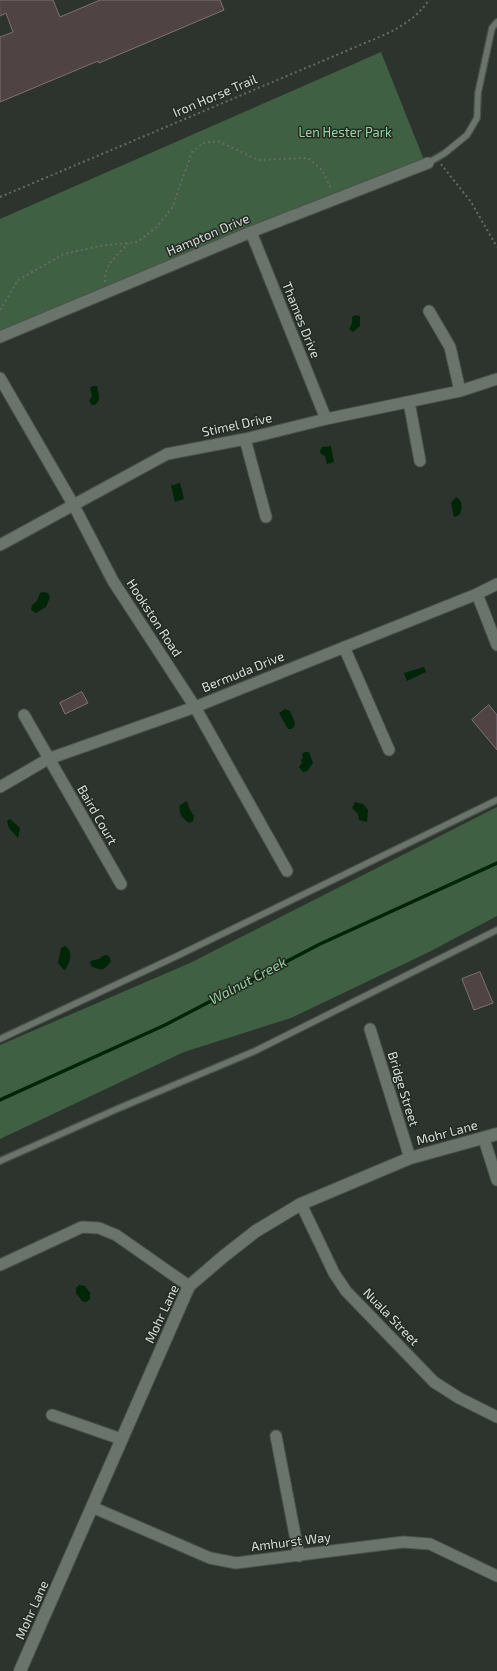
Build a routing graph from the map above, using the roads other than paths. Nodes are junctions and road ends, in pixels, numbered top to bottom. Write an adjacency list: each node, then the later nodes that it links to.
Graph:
1 (497, 22): 2 (lane)
2 (432, 161): 3 (street, Hampton Drive)
3 (251, 232): 5 (street, Hampton Drive); 10 (street, Thames Drive)
4 (429, 311): 8 (street)
5 (0, 337)
6 (0, 378): 13 (street, Hookston Road)
7 (497, 379): 8 (street, Stimel Drive)
8 (460, 391): 9 (street, Stimel Drive)
9 (409, 402): 10 (street, Stimel Drive); 12 (street)
10 (326, 419): 11 (street, Stimel Drive)
11 (245, 439): 13 (street, Stimel Drive); 14 (street)
12 (420, 461)
13 (73, 504): 15 (street, Stimel Drive); 20 (street, Hookston Road)
14 (266, 517)
15 (0, 545)
16 (497, 584): 17 (street, Bermuda Drive)
17 (477, 594): 18 (street); 19 (street, Bermuda Drive)
18 (497, 645)
19 (344, 647): 20 (street, Bermuda Drive); 22 (street)
20 (195, 707): 23 (street, Bermuda Drive); 26 (street, Hookston Road)
21 (24, 715): 23 (street, Baird Court)
22 (389, 750)
23 (48, 759): 24 (street, Bermuda Drive); 27 (street, Baird Court)
24 (0, 786)
25 (497, 800): 30 (lane)
26 (287, 872)
27 (121, 884)
28 (497, 930): 34 (lane)
29 (370, 1029): 33 (street, Bridge Street)
30 (0, 1039)
31 (497, 1134): 32 (street, Mohr Lane)
32 (484, 1138): 33 (street, Mohr Lane); 35 (street)
33 (410, 1158): 36 (street, Mohr Lane)
34 (0, 1161)
35 (497, 1180)
36 (301, 1204): 38 (street, Mohr Lane); 40 (street, Nuala Street)
37 (0, 1265): 38 (street)
38 (189, 1286): 42 (street, Mohr Lane)
39 (52, 1415): 42 (street)
40 (497, 1417)
41 (276, 1436): 44 (street)
42 (121, 1439): 43 (street, Mohr Lane)
43 (92, 1507): 44 (street, Amhurst Way); 46 (street, Mohr Lane)
44 (299, 1556): 45 (street, Amhurst Way)
45 (497, 1576)
46 (20, 1671)

